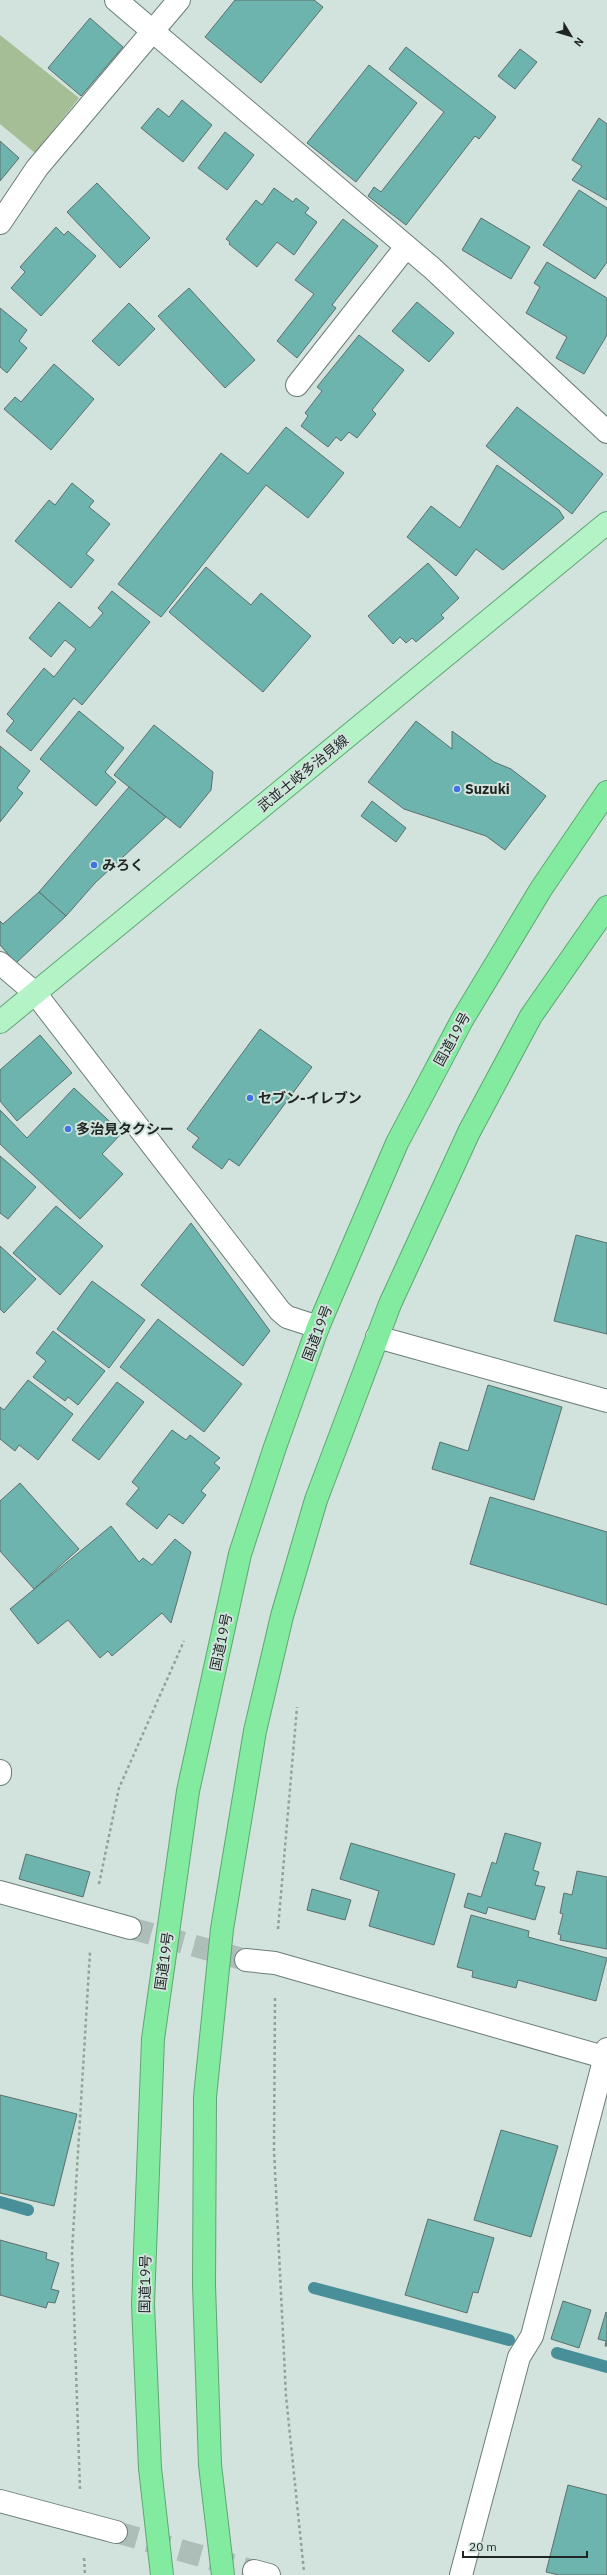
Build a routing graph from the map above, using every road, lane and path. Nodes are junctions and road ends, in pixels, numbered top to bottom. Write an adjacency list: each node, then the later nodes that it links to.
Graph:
1 (116, 0): 3 (street)
2 (179, 0): 3 (street)
3 (153, 33): 4 (street); 5 (street)
4 (0, 223)
5 (406, 247): 6 (street); 7 (street)
6 (297, 386)
7 (607, 432)
8 (607, 523): 12 (main road, 武並土岐多治見線)
9 (607, 792): 14 (highway, 国道19号)
10 (607, 907): 15 (highway)
11 (0, 963): 12 (street)
12 (35, 993): 13 (main road, 武並土岐多治見線); 14 (street)
13 (0, 1022)
14 (318, 1327): 31 (highway, 国道19号)
15 (377, 1337): 16 (street); 32 (highway)
16 (607, 1401)
17 (184, 1641): 22 (path)
18 (297, 1704): 25 (path)
19 (0, 1771): 20 (street)
20 (0, 1774)
21 (0, 1892): 22 (street)
22 (92, 1918): 23 (street); 28 (path)
23 (130, 1928)
24 (246, 1960): 25 (street)
25 (275, 1963): 26 (street); 33 (path)
26 (606, 2055): 34 (street)
27 (0, 2501): 28 (street)
28 (81, 2523): 29 (street); 30 (path)
29 (116, 2532)
30 (85, 2575)
31 (162, 2575)
32 (223, 2575)
33 (304, 2575)
34 (461, 2575)

